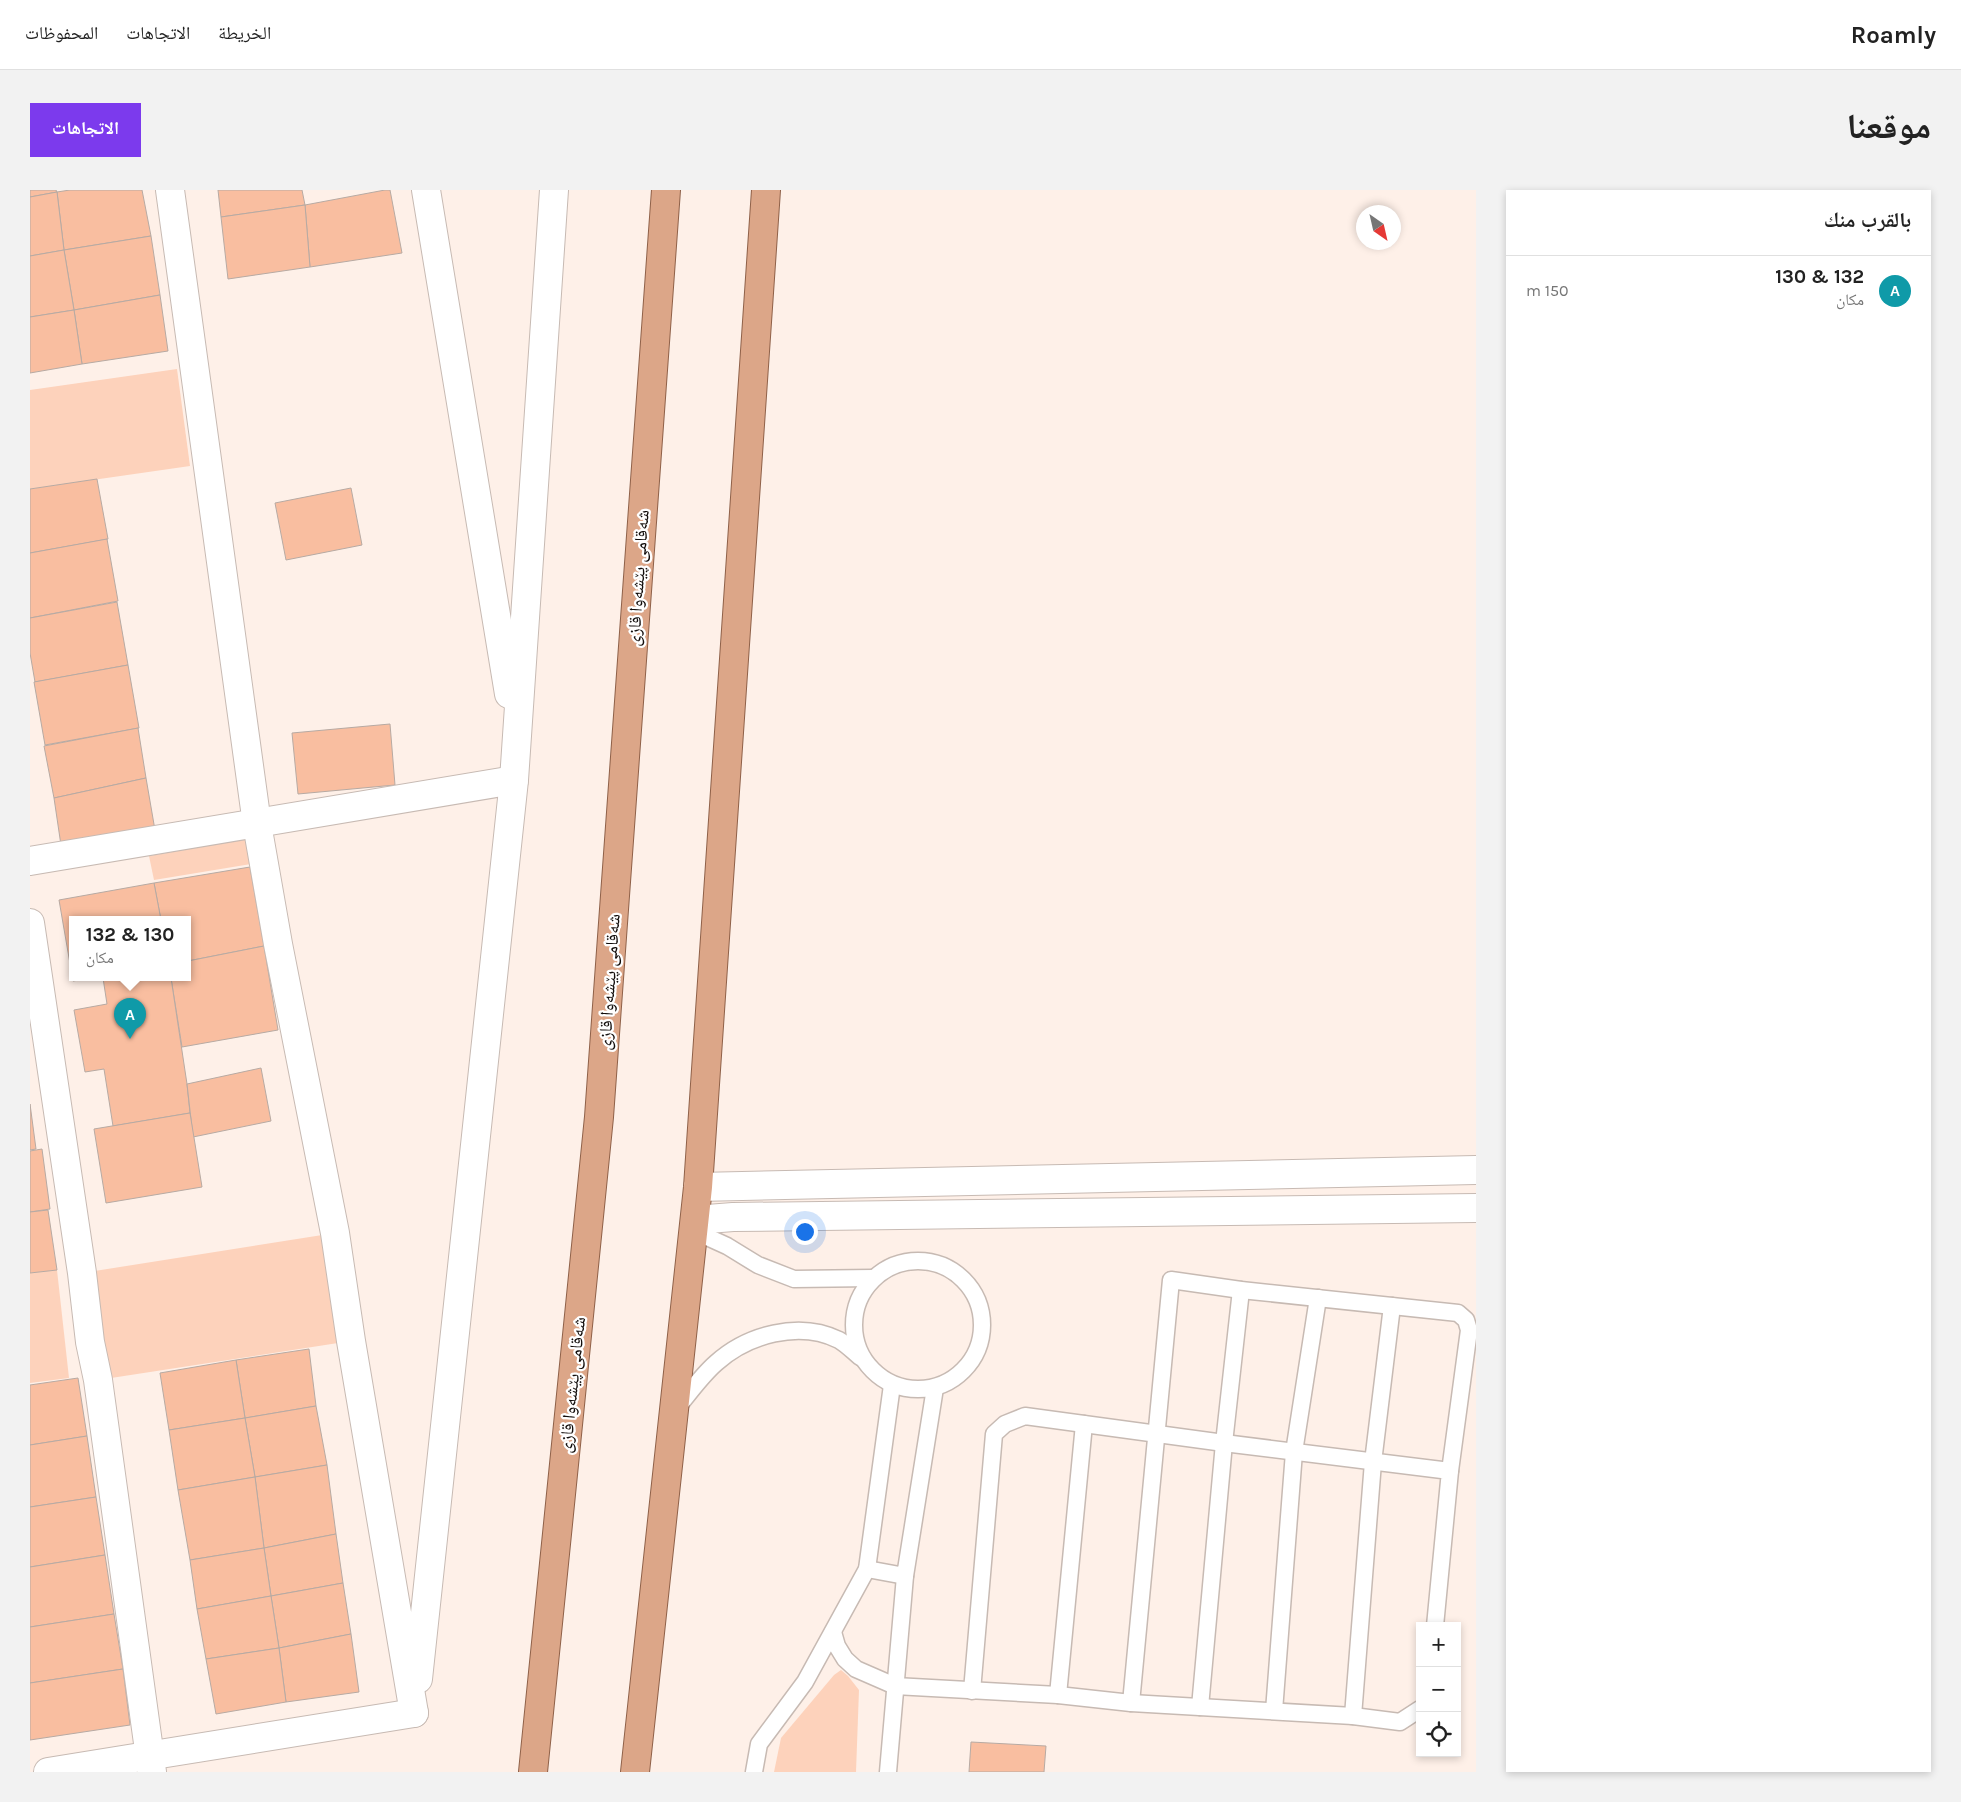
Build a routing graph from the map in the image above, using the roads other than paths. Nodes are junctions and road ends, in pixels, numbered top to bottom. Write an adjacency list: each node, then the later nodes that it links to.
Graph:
1 (170, 190): 8 (street)
2 (426, 190): 6 (street)
3 (554, 190): 6 (street)
4 (666, 190): 44 (highway, شەقامی پێشەوا قازی)
5 (766, 190): 12 (highway)
6 (517, 741): 7 (street)
7 (514, 780): 8 (street); 40 (street)
8 (257, 824): 9 (street); 40 (street)
9 (30, 861)
10 (30, 923): 42 (street)
11 (1476, 1170): 12 (street)
12 (698, 1187): 14 (highway)
13 (1476, 1208): 14 (street)
14 (694, 1225): 15 (lane); 22 (highway)
15 (873, 1278): 19 (lane); 21 (lane)
16 (1241, 1290): 17 (lane); 24 (lane); 25 (lane)
17 (1318, 1298): 18 (lane); 26 (lane)
18 (1392, 1306): 27 (lane); 28 (lane)
19 (860, 1356): 20 (lane); 22 (lane)
20 (892, 1385): 21 (lane); 29 (lane)
21 (934, 1388): 30 (lane)
22 (674, 1412): 45 (highway)
23 (1084, 1424): 24 (lane); 34 (lane); 35 (lane)
24 (1156, 1434): 25 (lane); 36 (lane)
25 (1224, 1443): 26 (lane); 37 (lane)
26 (1294, 1452): 27 (lane); 38 (lane)
27 (1373, 1462): 28 (lane); 41 (lane)
28 (1450, 1471): 31 (lane)
29 (867, 1569): 30 (lane); 32 (lane)
30 (905, 1576): 33 (lane)
31 (1435, 1622)
32 (833, 1632): 33 (lane); 46 (lane)
33 (895, 1686): 34 (lane); 47 (lane)
34 (972, 1692): 35 (lane)
35 (1058, 1695): 36 (lane)
36 (1131, 1703): 37 (lane)
37 (1200, 1707): 38 (lane)
38 (1274, 1711): 41 (lane)
39 (1416, 1712): 41 (lane)
40 (414, 1713): 42 (street)
41 (1353, 1716)
42 (151, 1764): 43 (street)
43 (48, 1772)
44 (532, 1772)
45 (635, 1772)
46 (754, 1772)
47 (888, 1772)

